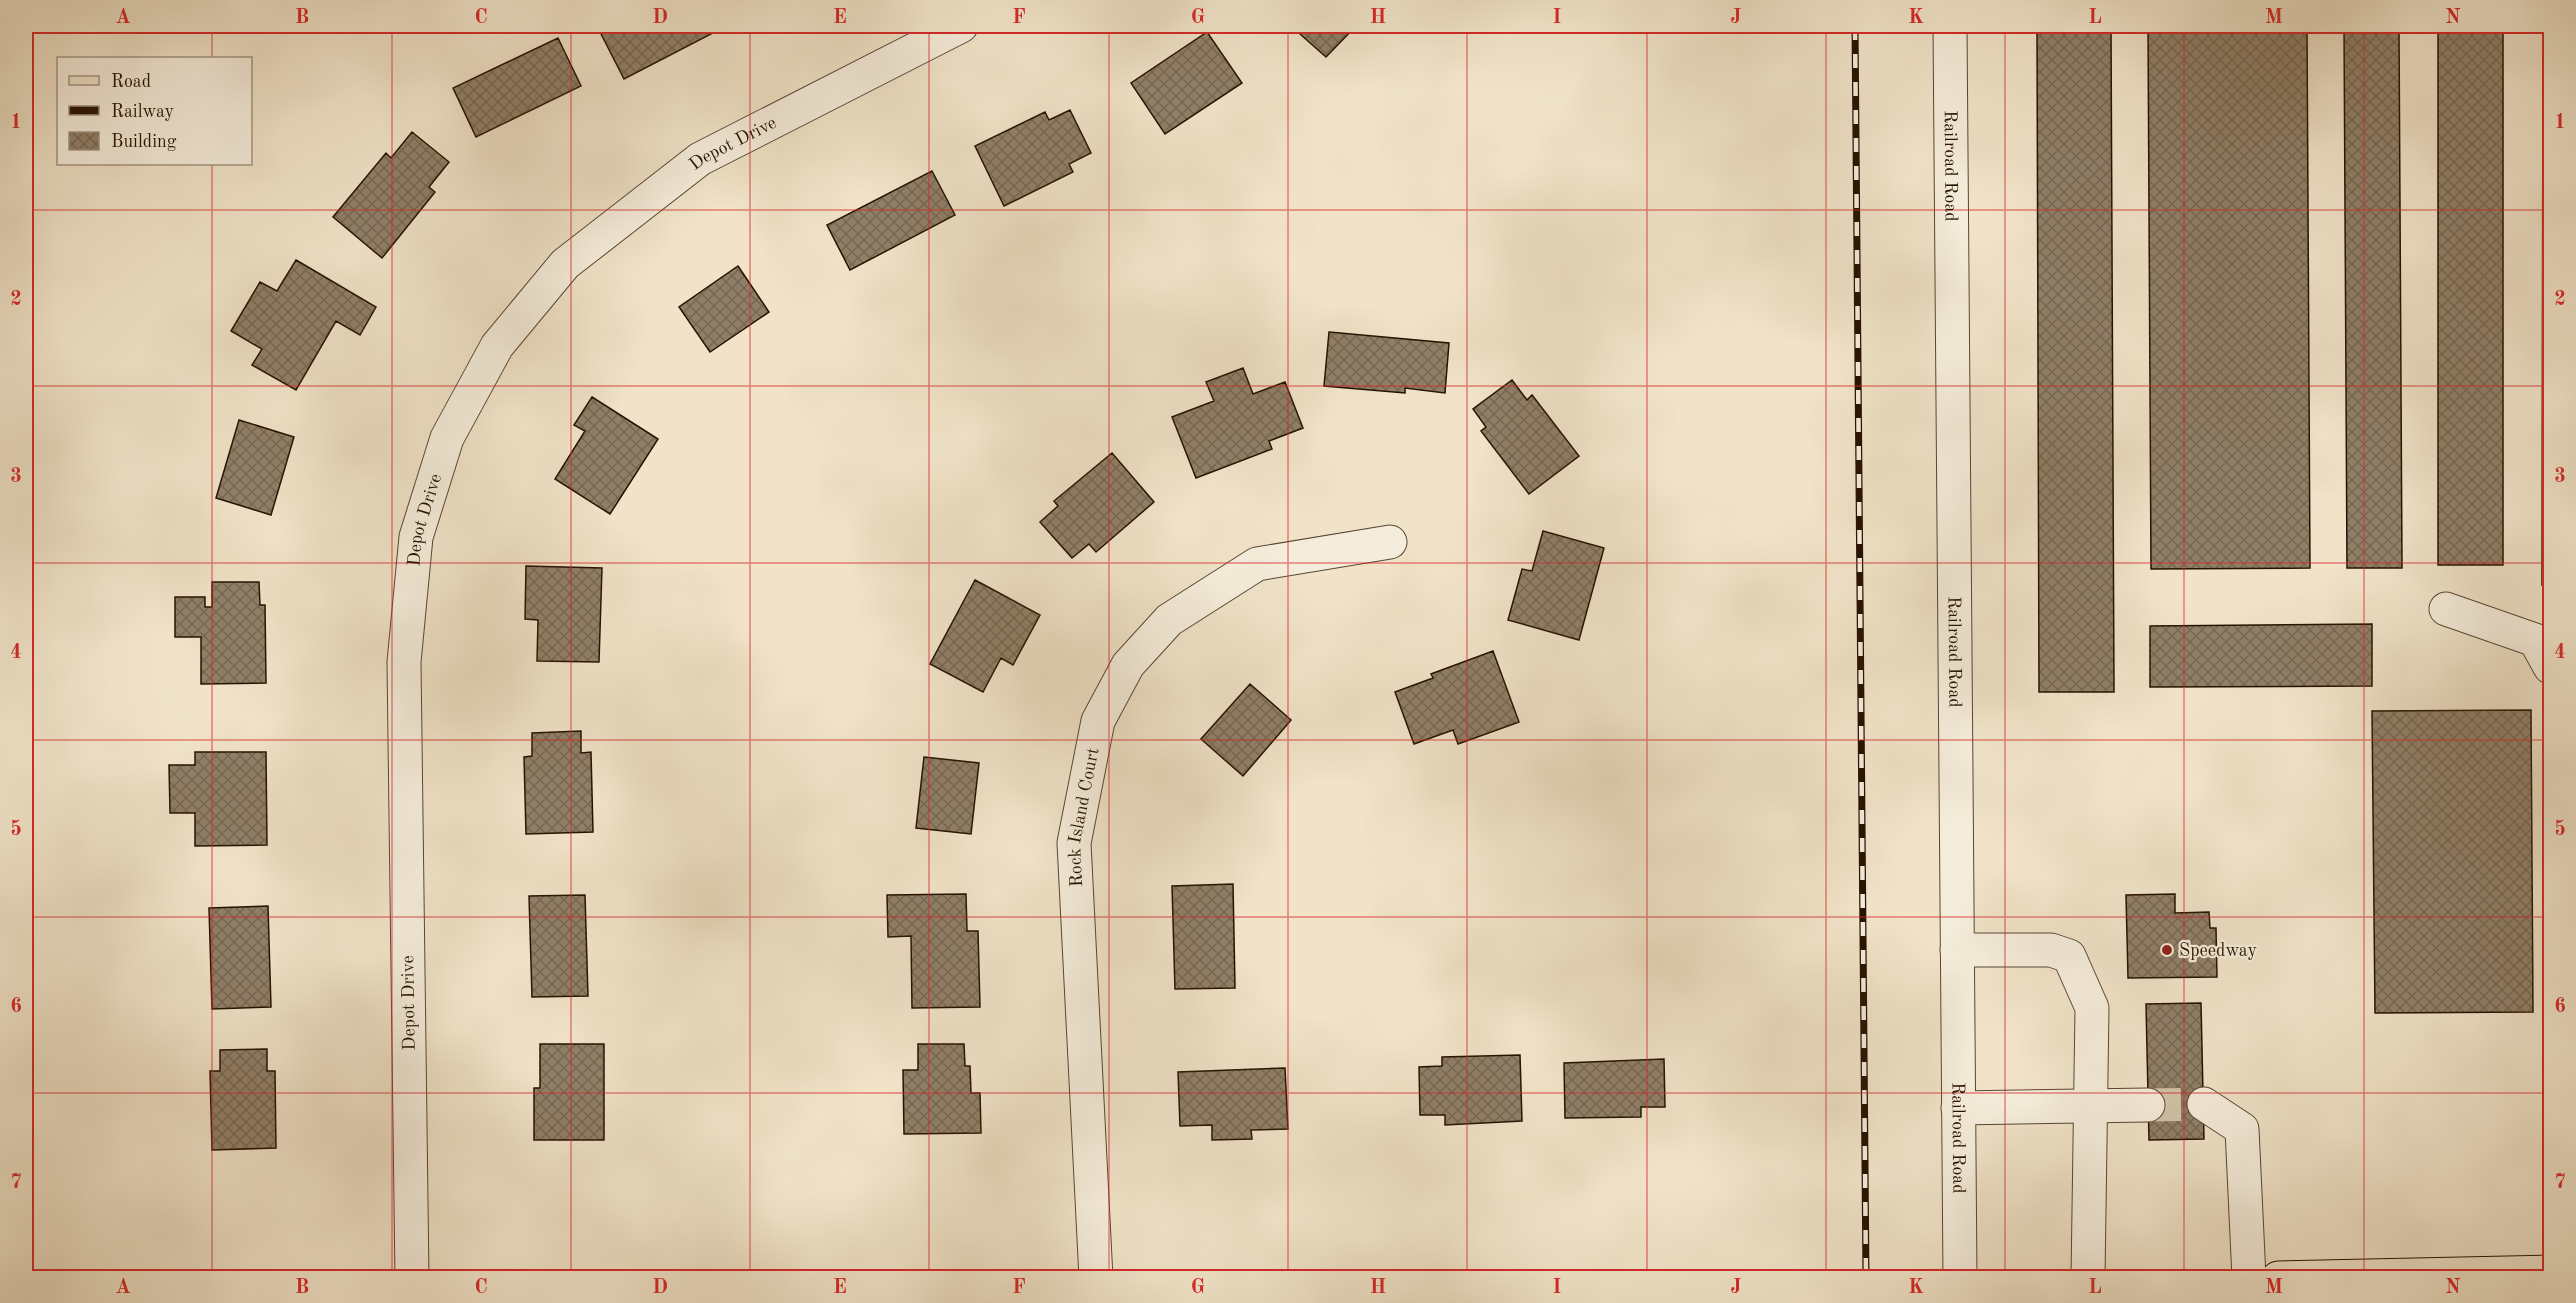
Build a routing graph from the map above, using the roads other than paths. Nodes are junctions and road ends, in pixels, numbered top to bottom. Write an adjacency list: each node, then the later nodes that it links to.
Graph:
1 (961, 26): 12 (street, Depot Drive)
2 (1950, 26): 6 (street, Railroad Road)
3 (1390, 542): 13 (street, Rock Island Court)
4 (2446, 609): 5 (street)
5 (2550, 667)
6 (1957, 950): 9 (street); 10 (street, Railroad Road)
7 (2204, 1104): 16 (street)
8 (2148, 1105): 9 (street)
9 (2091, 1107): 10 (street); 15 (street)
10 (1958, 1108): 14 (street, Railroad Road)
11 (2550, 1272): 17 (main road)
12 (412, 1278)
13 (1096, 1278)
14 (1960, 1278)
15 (2088, 1278)
16 (2249, 1278)
17 (2278, 1278)

